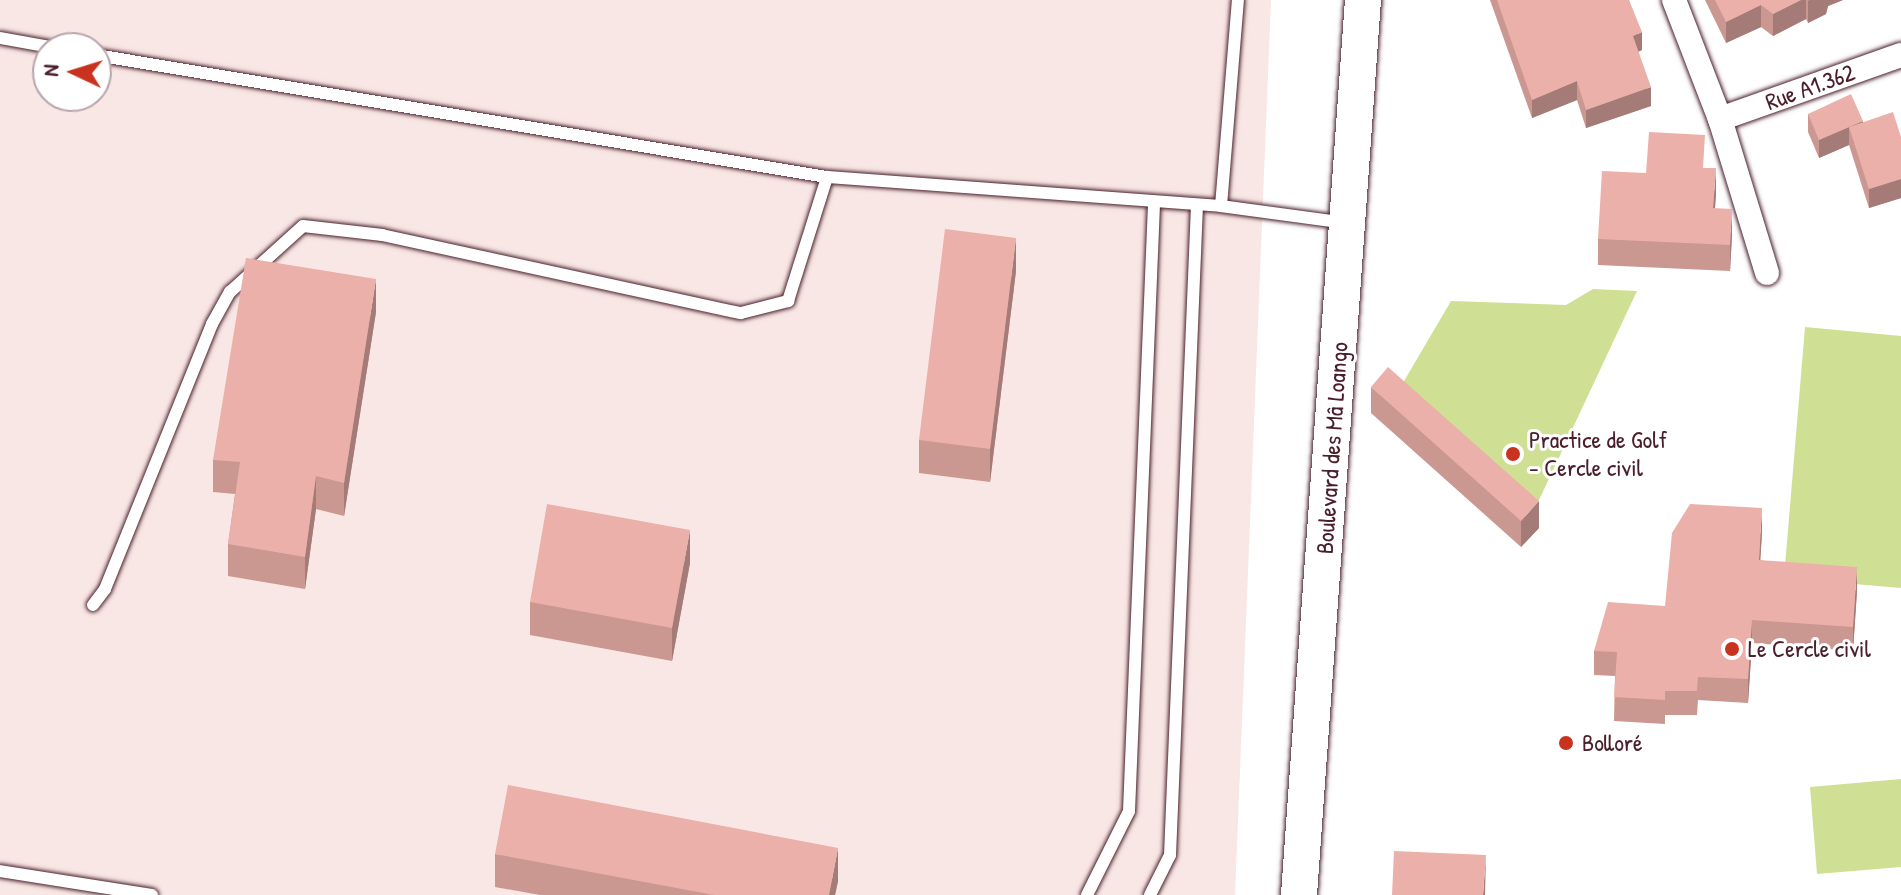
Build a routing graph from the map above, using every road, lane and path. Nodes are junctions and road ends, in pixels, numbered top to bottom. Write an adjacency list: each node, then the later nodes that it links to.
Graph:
1 (1238, 0): 12 (lane)
2 (1363, 0): 13 (street, Boulevard des Mâ Loango)
3 (1674, 0): 8 (street)
4 (0, 38): 5 (lane)
5 (32, 44)
6 (1901, 55): 8 (street, Rue A1.362)
7 (112, 58): 9 (lane)
8 (1720, 119): 14 (street)
9 (827, 177): 10 (lane); 15 (lane)
10 (1154, 204): 11 (lane); 18 (lane)
11 (1197, 206): 12 (lane); 19 (lane)
12 (1221, 206): 13 (lane)
13 (1349, 224): 20 (street, Boulevard des Mâ Loango)
14 (1767, 273)
15 (93, 605)
16 (0, 871): 17 (lane)
17 (152, 895)
18 (1087, 895)
19 (1150, 895)
20 (1299, 895)

